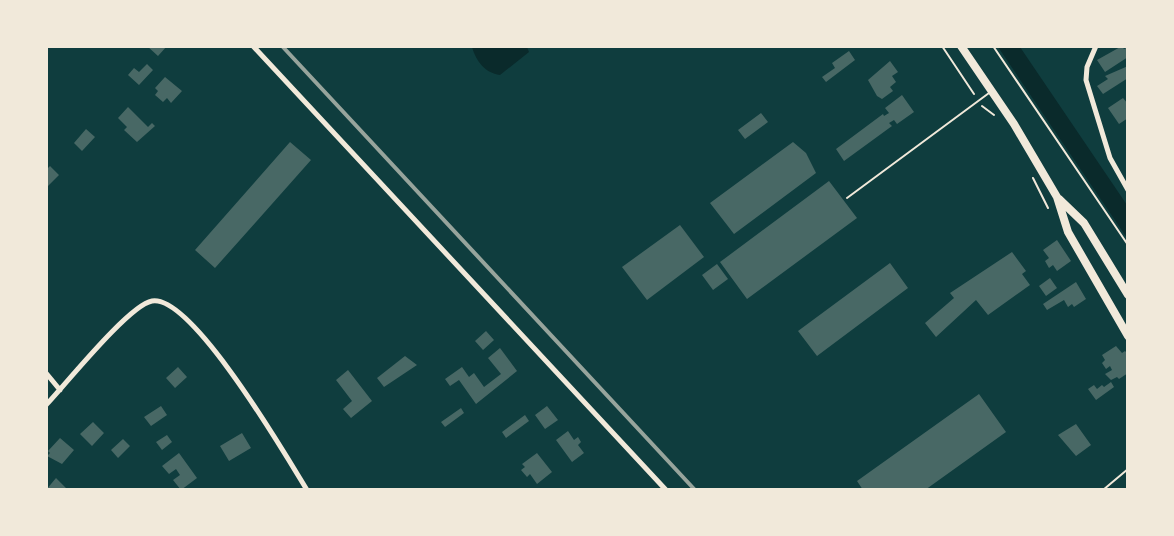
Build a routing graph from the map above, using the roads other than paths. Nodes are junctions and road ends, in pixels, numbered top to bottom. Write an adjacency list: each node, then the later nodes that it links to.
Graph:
1 (253, 46): 15 (street)
2 (961, 46): 4 (main road)
3 (1096, 46): 5 (street)
4 (992, 92): 6 (main road); 7 (lane)
5 (1128, 190)
6 (1057, 197): 8 (main road); 9 (main road)
7 (847, 198)
8 (1128, 295)
9 (1128, 336)
10 (46, 373): 11 (street)
11 (60, 390): 12 (street); 14 (street)
12 (46, 405)
13 (1128, 469): 16 (lane)
14 (308, 489)
15 (666, 489)
16 (1103, 489)

